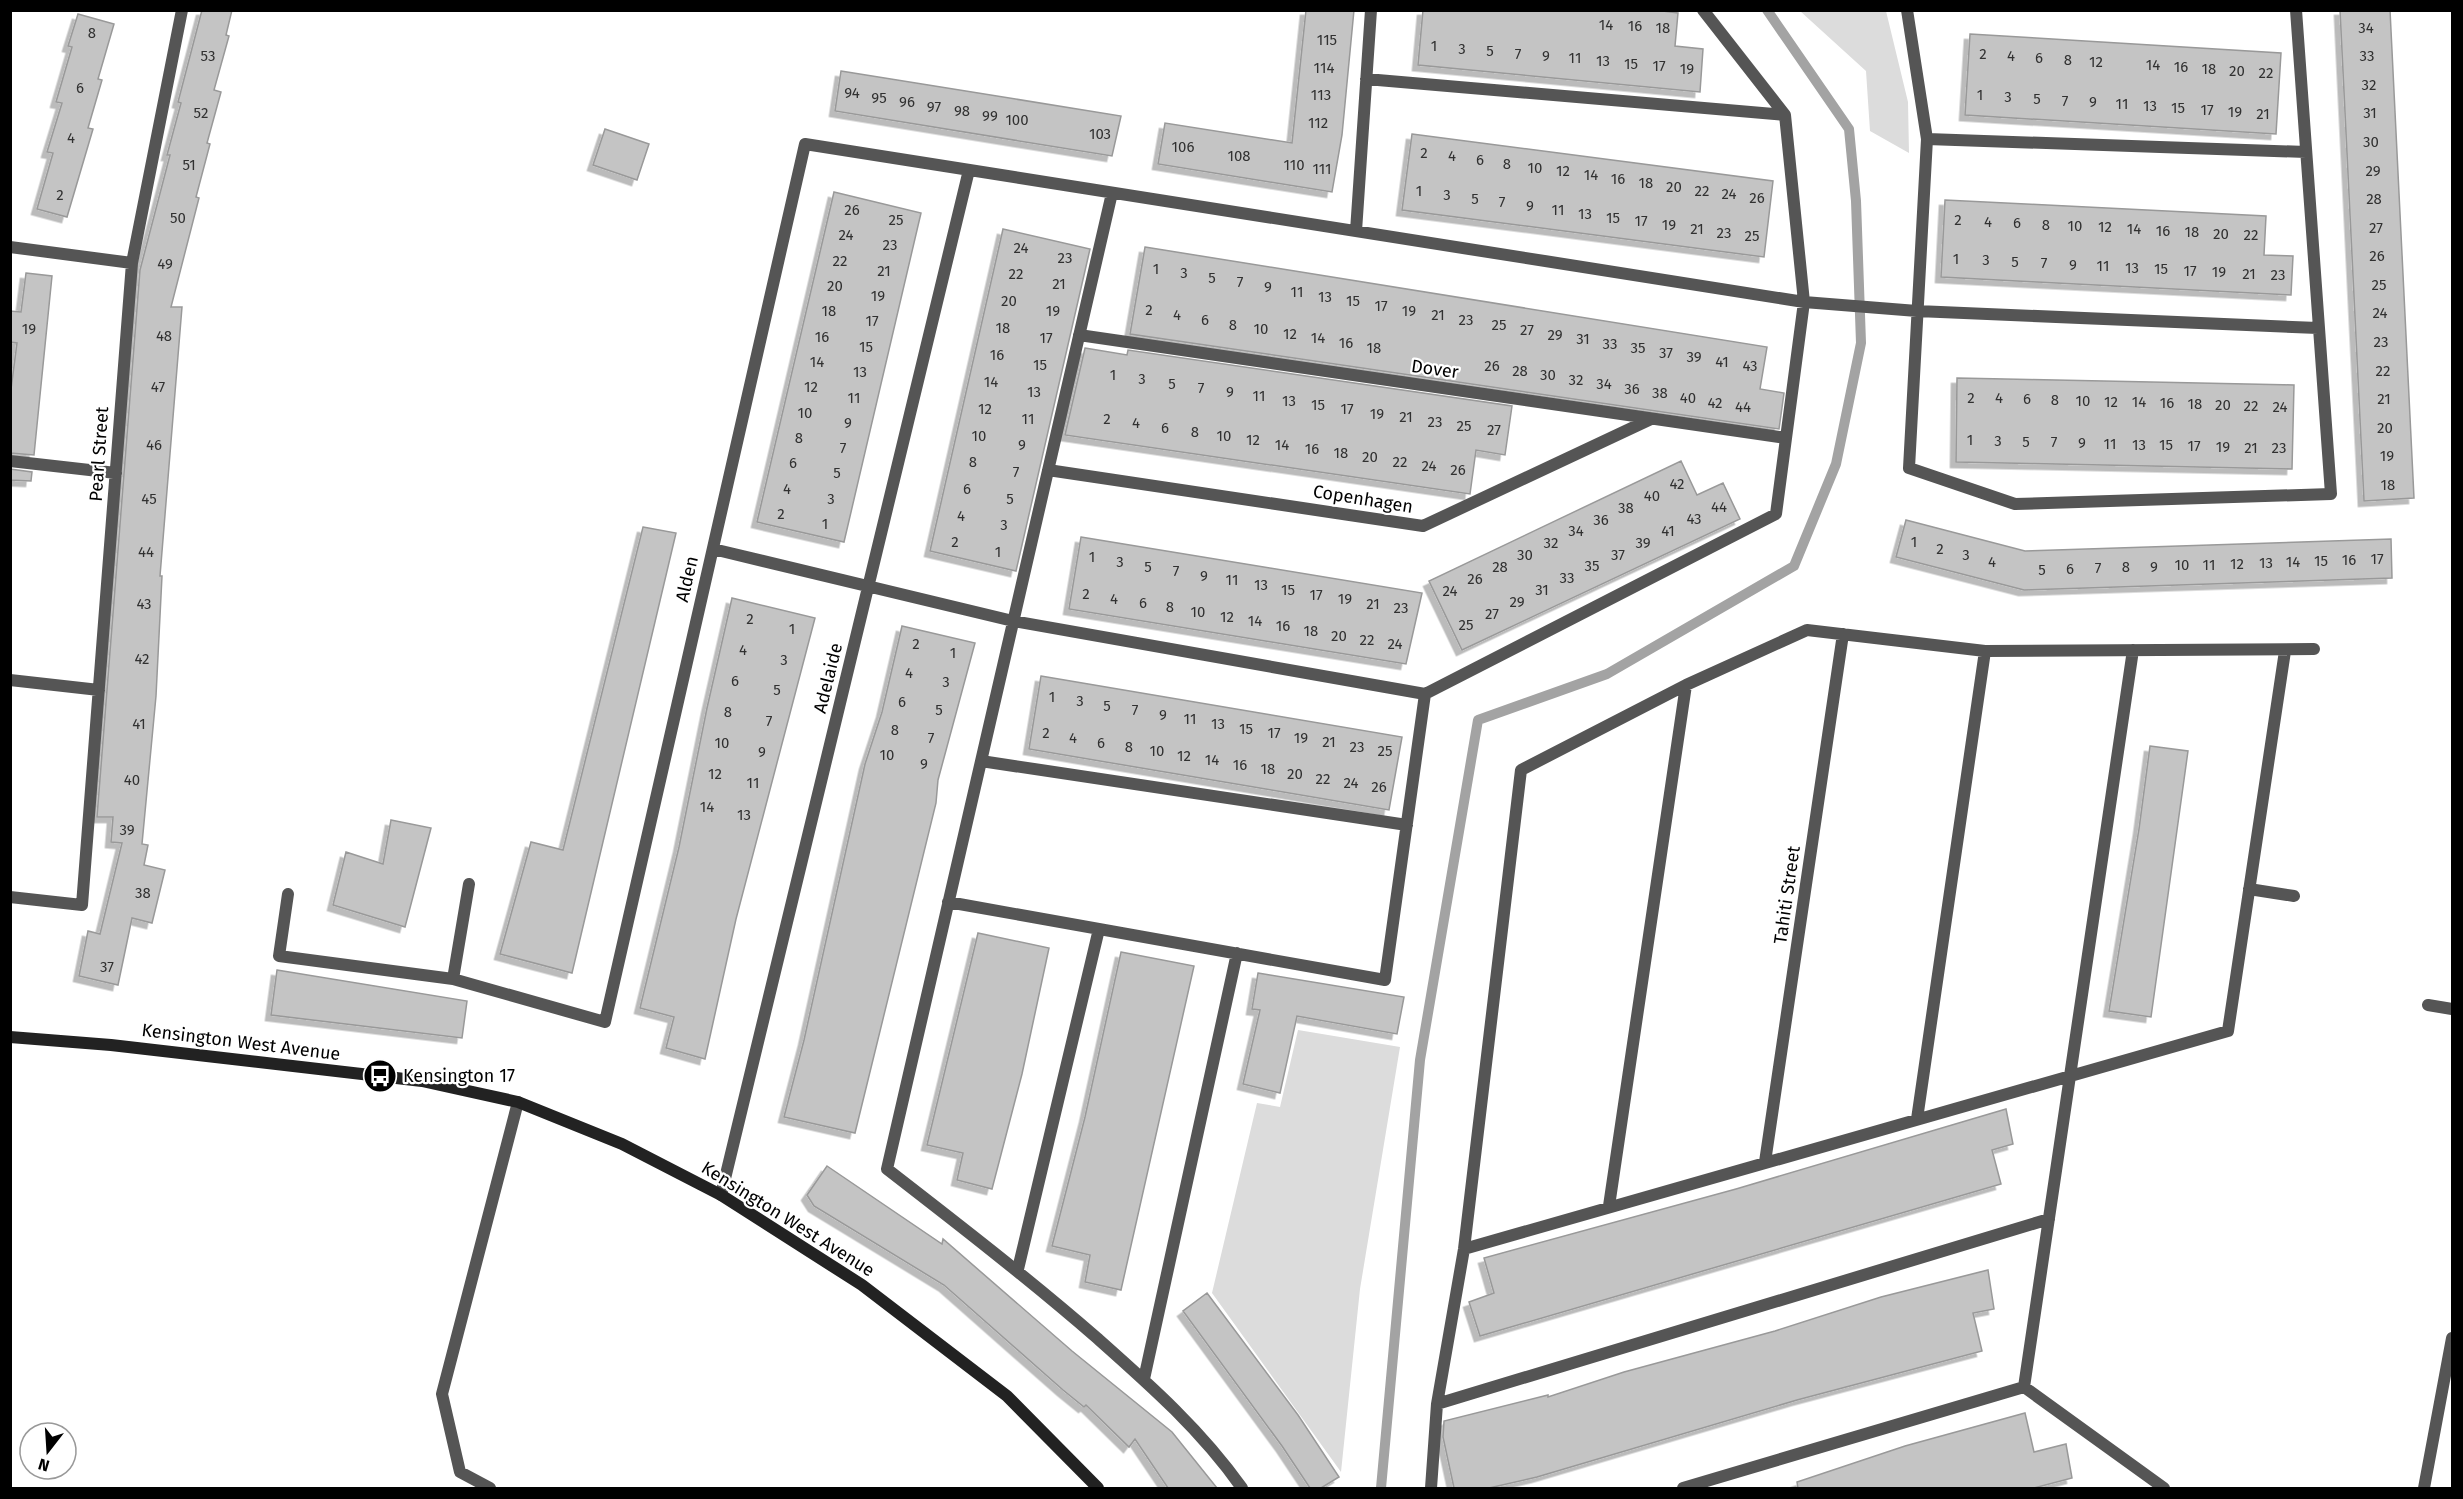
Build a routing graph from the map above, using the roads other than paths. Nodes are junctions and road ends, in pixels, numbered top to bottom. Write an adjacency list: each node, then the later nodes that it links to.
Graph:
1 (182, 10): 14 (street, Pearl Street)
2 (1371, 10): 6 (street)
3 (1703, 10): 7 (street)
4 (1906, 10): 8 (street)
5 (2296, 10): 9 (street)
6 (1366, 79): 7 (street); 12 (street)
7 (1785, 115): 15 (street)
8 (1928, 139): 9 (street); 16 (street)
9 (2306, 153): 17 (street)
10 (969, 170): 11 (street); 24 (street, Alden); 25 (street, Adelaide)
11 (1112, 193): 12 (street); 18 (street)
12 (1356, 231): 15 (street)
13 (10, 247): 14 (street)
14 (132, 263): 23 (street, Pearl Street)
15 (1804, 302): 16 (street); 20 (street)
16 (1917, 311): 17 (street); 17 (street)
17 (2318, 328)
18 (1079, 335): 19 (street, Dover); 22 (street)
19 (1651, 419): 20 (street, Dover); 22 (street, Copenhagen)
20 (1786, 438): 35 (street)
21 (10, 461): 23 (street)
22 (1048, 470): 26 (street)
23 (116, 473): 34 (street, Pearl Street)
24 (713, 549): 25 (street); 46 (street, Alden)
25 (868, 586): 26 (street); 54 (street, Adelaide)
26 (1013, 621): 35 (street); 36 (street)
27 (1843, 634): 30 (street); 33 (street); 53 (street, Tahiti Street)
28 (2314, 649): 31 (street)
29 (2133, 650): 30 (street); 31 (street); 50 (street)
30 (1985, 651): 52 (street)
31 (2285, 651): 39 (street)
32 (10, 680): 34 (street)
33 (1686, 685): 55 (street); 57 (street)
34 (99, 690): 42 (street, Pearl Street)
35 (1425, 694): 37 (street)
36 (981, 761): 37 (street); 43 (street)
37 (1407, 825): 45 (street)
38 (469, 884): 46 (street)
39 (2249, 889): 41 (street); 50 (street)
40 (288, 894): 46 (street)
41 (2294, 896)
42 (10, 897)
43 (948, 902): 44 (street); 58 (street)
44 (1099, 929): 45 (street); 58 (street)
45 (1237, 953): 60 (street)
46 (453, 980)
47 (2428, 1005): 48 (street)
48 (2452, 1010)
49 (10, 1037): 51 (street, Kensington West Avenue)
50 (2070, 1076): 52 (street); 56 (street)
51 (518, 1102): 54 (street, Kensington West Avenue); 63 (street)
52 (1917, 1119): 53 (street)
53 (1765, 1162): 55 (street)
54 (722, 1195): 64 (street, Kensington West Avenue)
55 (1609, 1206): 57 (street)
56 (2049, 1219): 61 (street); 62 (street)
57 (1464, 1249): 62 (street)
58 (1018, 1269): 60 (street)
59 (2452, 1338): 69 (street)
60 (1144, 1379): 65 (street)
61 (2024, 1387): 67 (street); 68 (street)
62 (1437, 1404): 66 (street)
63 (490, 1488)
64 (1098, 1488)
65 (1242, 1488)
66 (1431, 1488)
67 (1683, 1488)
68 (2164, 1488)
69 (2424, 1488)

